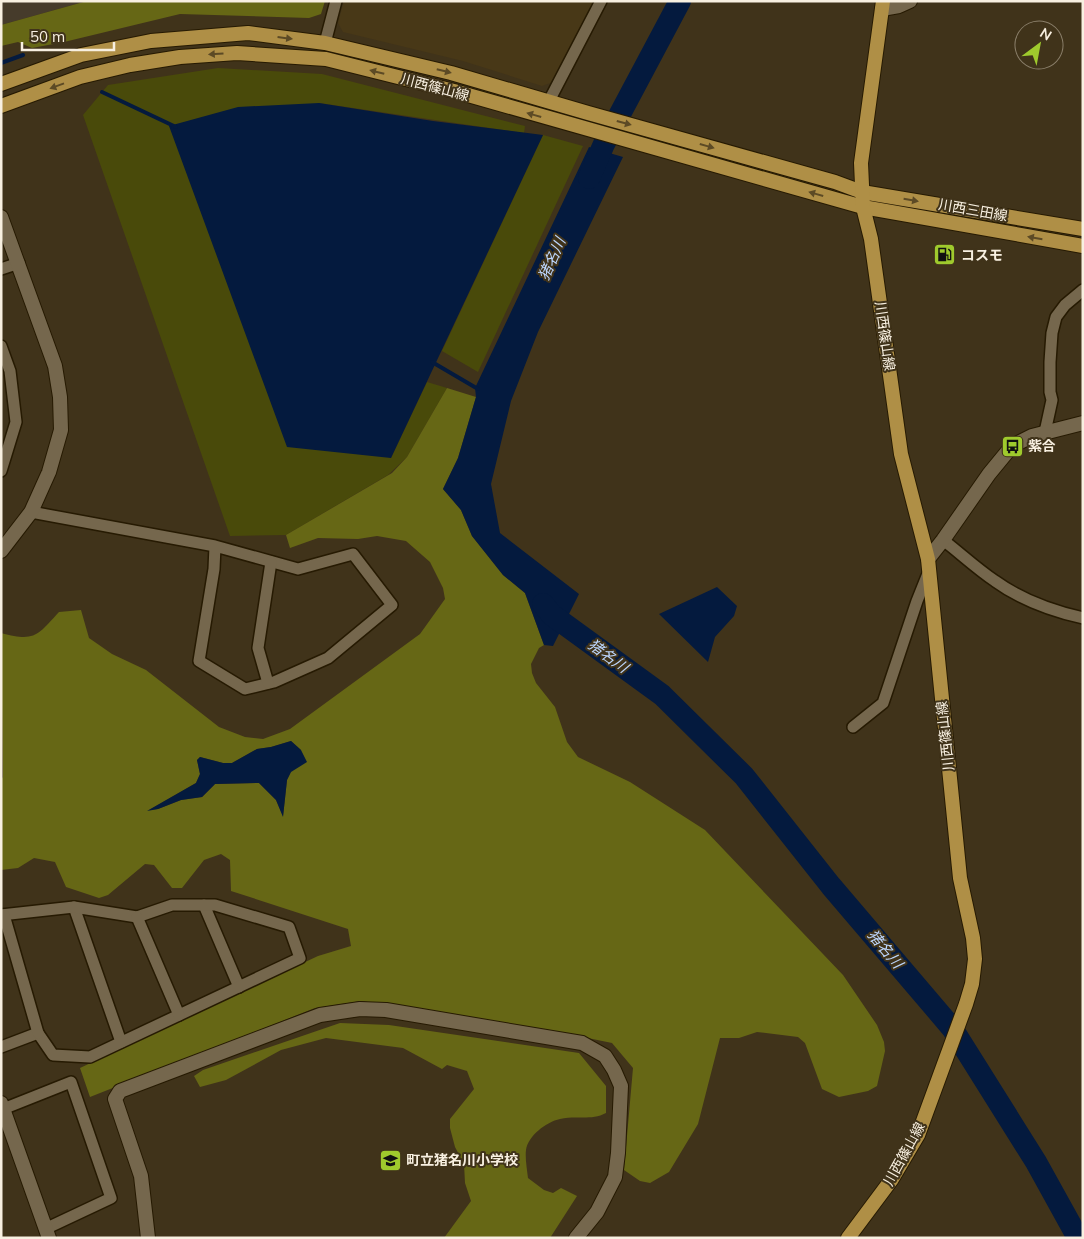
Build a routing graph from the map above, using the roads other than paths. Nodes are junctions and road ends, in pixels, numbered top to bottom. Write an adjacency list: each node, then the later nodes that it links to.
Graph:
1 (336, 1): 5 (street)
2 (600, 1): 7 (street)
3 (910, 1): 4 (street)
4 (882, 5): 9 (main road, 川西篠山線)
5 (325, 43): 6 (main road, 川西篠山線, one-way to 5); 7 (main road, 川西篠山線, one-way to 7)
6 (1, 84)
7 (549, 101): 9 (main road, 川西篠山線, one-way to 9)
8 (1, 106): 10 (main road, 川西篠山線, one-way to 8)
9 (862, 192): 10 (main road, 川西篠山線); 12 (main road, 川西三田線, one-way to 12)
10 (863, 207): 13 (main road, 川西三田線, one-way to 10); 26 (main road, 川西篠山線)
11 (1, 217): 14 (street)
12 (1083, 229)
13 (1083, 246)
14 (19, 262): 15 (street); 21 (street)
15 (1, 270)
16 (1083, 290): 19 (street)
17 (1, 346): 20 (street)
18 (1083, 423): 19 (street)
19 (1045, 432): 22 (street)
20 (1, 471)
21 (31, 512): 23 (street); 24 (street)
22 (943, 540): 26 (street); 27 (street)
23 (216, 546): 25 (street); 28 (street)
24 (1, 551)
25 (271, 562): 28 (street); 28 (street)
26 (929, 564): 29 (street); 43 (main road, 川西篠山線)
27 (1083, 618)
28 (268, 683)
29 (853, 727)
30 (204, 905): 33 (street); 34 (street); 34 (street)
31 (74, 907): 32 (street); 33 (street); 37 (street)
32 (3, 915): 36 (street)
33 (137, 917): 35 (street)
34 (239, 987): 35 (street)
35 (179, 1015): 37 (street)
36 (38, 1033): 37 (street); 38 (street)
37 (121, 1042)
38 (1, 1047)
39 (2, 1106): 40 (street); 40 (street)
40 (47, 1233)
41 (148, 1238): 42 (street)
42 (576, 1238)
43 (848, 1238)

